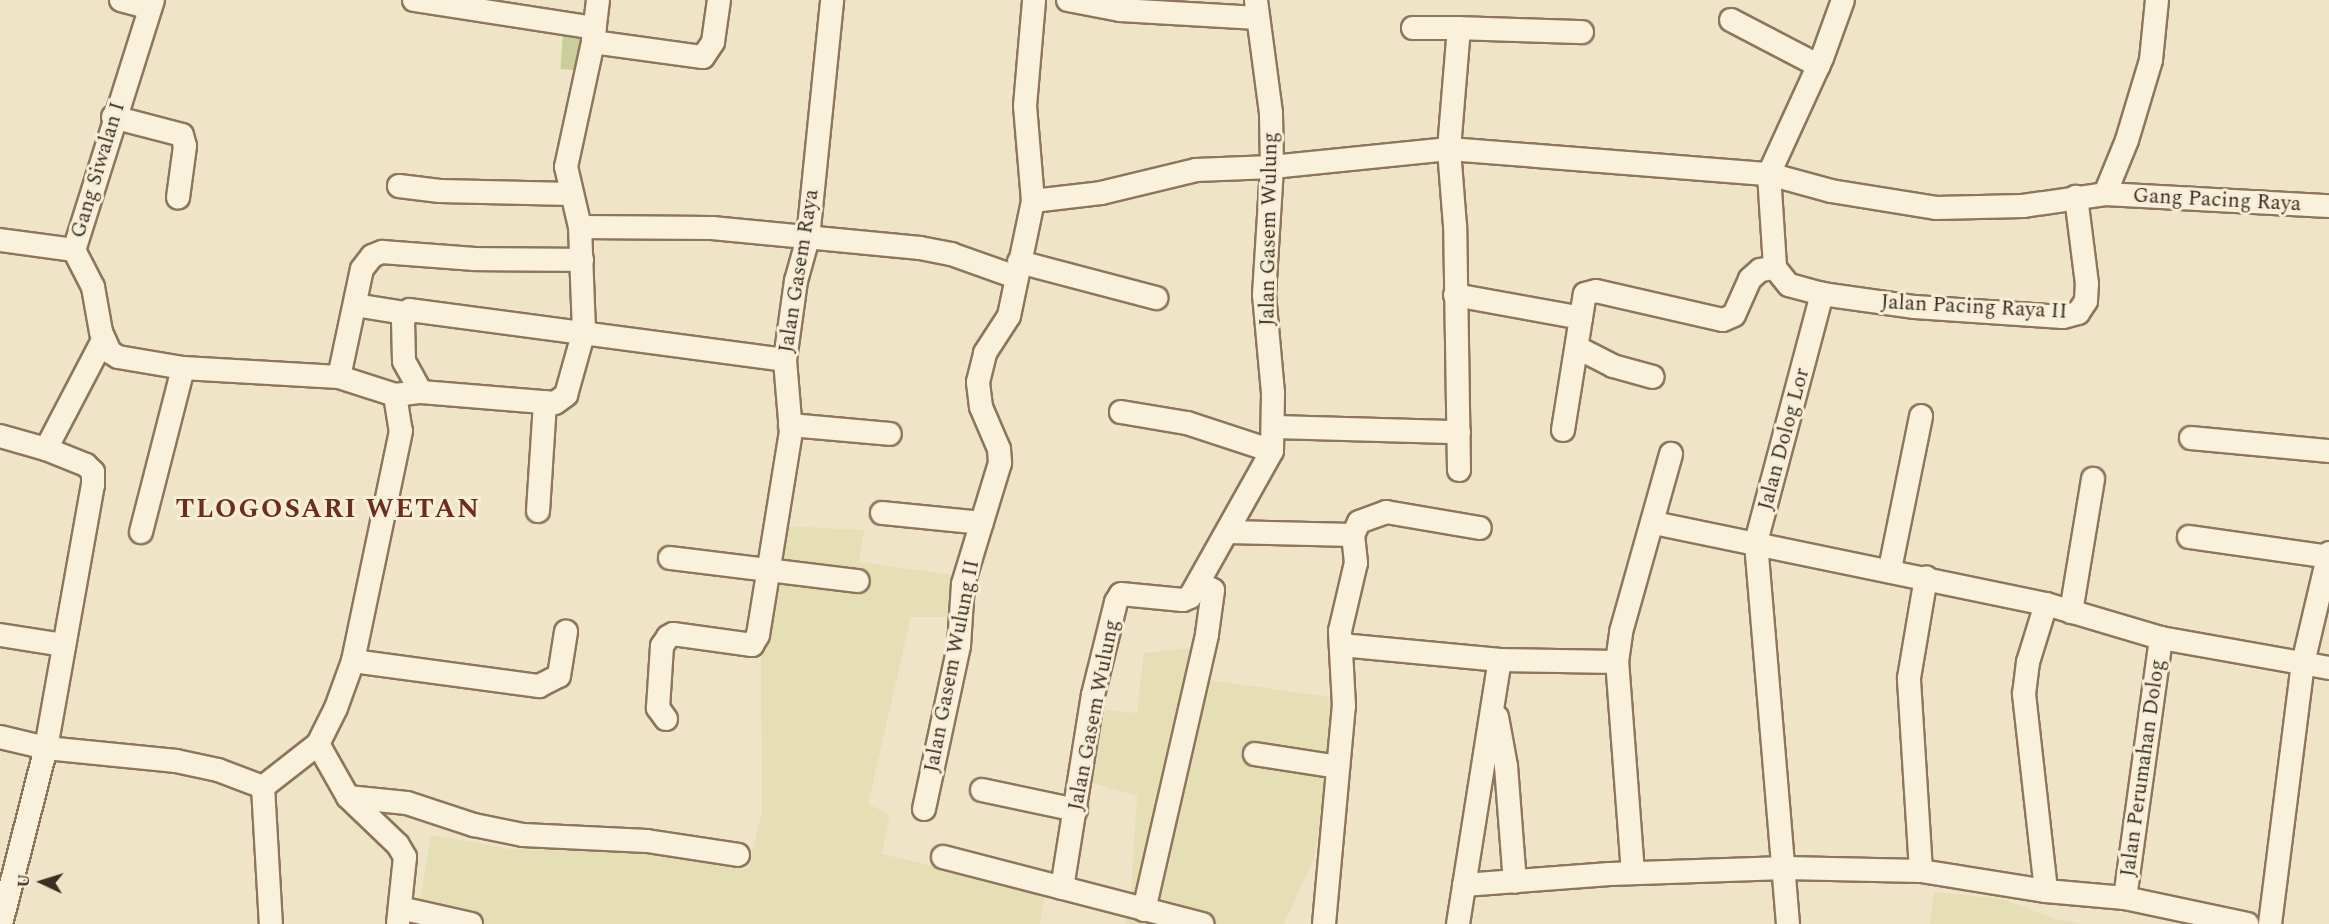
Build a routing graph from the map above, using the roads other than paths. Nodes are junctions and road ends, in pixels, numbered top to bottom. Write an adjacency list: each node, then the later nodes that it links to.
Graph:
1 (121, 0): 10 (street)
2 (414, 0): 16 (street)
3 (598, 0): 16 (street)
4 (719, 0): 16 (street)
5 (832, 0): 30 (street, Jalan Gasem Raya)
6 (1034, 0): 27 (street, Jalan Gasem Wulung II)
7 (1068, 0): 11 (street)
8 (1843, 0): 17 (street)
9 (2157, 0): 24 (street)
10 (151, 4): 18 (street, Gang Siwalan I)
11 (1257, 9): 20 (street, Jalan Gasem Wulung)
12 (1731, 20): 17 (street)
13 (1413, 28): 14 (street)
14 (1459, 28): 15 (street); 19 (street)
15 (1582, 32)
16 (594, 35): 23 (street)
17 (1819, 66): 21 (street)
18 (113, 117): 26 (street); 32 (street, Gang Siwalan I)
19 (1449, 149): 20 (street, Gang Pacing Raya); 21 (street, Gang Pacing Raya); 37 (street)
20 (1272, 167): 27 (street, Gang Pacing Raya); 54 (street, Jalan Gasem Wulung)
21 (1769, 174): 25 (street, Gang Pacing Raya); 34 (street)
22 (399, 186): 23 (street)
23 (571, 194): 29 (street)
24 (2105, 194): 25 (street, Gang Pacing Raya); 28 (street, Gang Pacing Raya)
25 (2076, 197): 36 (street, Jalan Pacing Raya II)
26 (178, 198)
27 (1033, 201): 35 (street, Jalan Gasem Wulung II)
28 (2329, 206)
29 (580, 227): 30 (street); 33 (street)
30 (808, 238): 35 (street); 45 (street, Jalan Gasem Raya)
31 (0, 240): 32 (street)
32 (74, 250): 43 (street, Gang Siwalan I)
33 (582, 260): 39 (street); 42 (street)
34 (1775, 268): 36 (street); 41 (street)
35 (1017, 269): 38 (street); 68 (street, Jalan Gasem Wulung II)
36 (1822, 294): 75 (street, Jalan Dolog Lor)
37 (1455, 295): 41 (street); 56 (street)
38 (1156, 298)
39 (355, 305): 40 (street); 47 (street)
40 (405, 313): 42 (street); 49 (street)
41 (1581, 318): 44 (street)
42 (584, 331): 45 (street); 50 (street)
43 (103, 340): 46 (street); 60 (street)
44 (1578, 348): 48 (street); 55 (street)
45 (785, 360): 53 (street, Jalan Gasem Raya)
46 (183, 368): 47 (street); 71 (street)
47 (339, 377): 49 (street)
48 (1653, 377)
49 (408, 393): 50 (street); 91 (street)
50 (545, 402): 66 (street)
51 (1121, 412): 61 (street)
52 (1921, 416): 79 (street)
53 (790, 425): 57 (street); 78 (street, Jalan Gasem Raya)
54 (1275, 427): 56 (street); 61 (street, Jalan Gasem Wulung)
55 (1563, 430)
56 (1459, 432): 64 (street)
57 (890, 434)
58 (0, 436): 60 (street)
59 (2191, 438): 62 (street)
60 (46, 449): 88 (street)
61 (1272, 451): 72 (street, Jalan Gasem Wulung)
62 (2329, 451)
63 (1671, 454): 69 (street)
64 (1459, 470)
65 (2093, 479): 84 (street)
66 (538, 511)
67 (882, 513): 68 (street)
68 (982, 523): 105 (street, Jalan Gasem Wulung II)
69 (1654, 523): 75 (street); 92 (street)
70 (1480, 528): 73 (street)
71 (141, 532)
72 (1228, 532): 73 (street); 82 (street, Jalan Gasem Wulung)
73 (1353, 535): 89 (street)
74 (2189, 537): 76 (street)
75 (1756, 542): 79 (street); 109 (street, Jalan Dolog Lor)
76 (2329, 555): 93 (street)
77 (670, 558): 78 (street)
78 (766, 568): 81 (street); 96 (street, Jalan Gasem Raya)
79 (1890, 569): 80 (street)
80 (1926, 577): 83 (street); 110 (street)
81 (858, 581)
82 (1199, 583): 106 (street, Jalan Gasem Wulung); 117 (street)
83 (2046, 604): 84 (street); 115 (street)
84 (2071, 612): 87 (street)
85 (566, 632): 91 (street)
86 (0, 635): 88 (street)
87 (2161, 638): 93 (street); 116 (street, Jalan Perumahan Dolog)
88 (64, 645): 99 (street)
89 (1341, 645): 90 (street); 101 (street)
90 (1500, 660): 92 (street); 95 (street)
91 (353, 662): 98 (street)
92 (1617, 662): 111 (street)
93 (2303, 663): 94 (street); 128 (street)
94 (2329, 668)
95 (1494, 700): 112 (street); 113 (street)
96 (666, 719)
97 (0, 737): 99 (street)
98 (318, 744): 102 (street); 104 (street)
99 (46, 748): 102 (street); 120 (street)
100 (1256, 754): 101 (street)
101 (1338, 767): 124 (street)
102 (262, 787): 121 (street)
103 (982, 790): 106 (street)
104 (362, 797): 107 (street); 118 (street)
105 (924, 809)
106 (1076, 810): 114 (street, Jalan Gasem Wulung)
107 (738, 855)
108 (943, 857): 114 (street)
109 (1785, 868): 110 (street); 111 (street); 126 (street, Jalan Dolog Lor)
110 (1921, 871): 115 (street)
111 (1633, 873): 112 (street)
112 (1515, 882): 113 (street)
113 (1464, 885): 125 (street)
114 (1062, 888): 117 (street)
115 (2046, 891): 116 (street)
116 (2125, 898): 119 (street)
117 (1144, 910): 123 (street)
118 (404, 913): 122 (street)
119 (2163, 916): 127 (street)
120 (1, 924)
121 (271, 924)
122 (471, 924)
123 (1202, 924)
124 (1324, 924)
125 (1458, 924)
126 (1788, 924)
127 (2247, 924)
128 (2270, 924)

